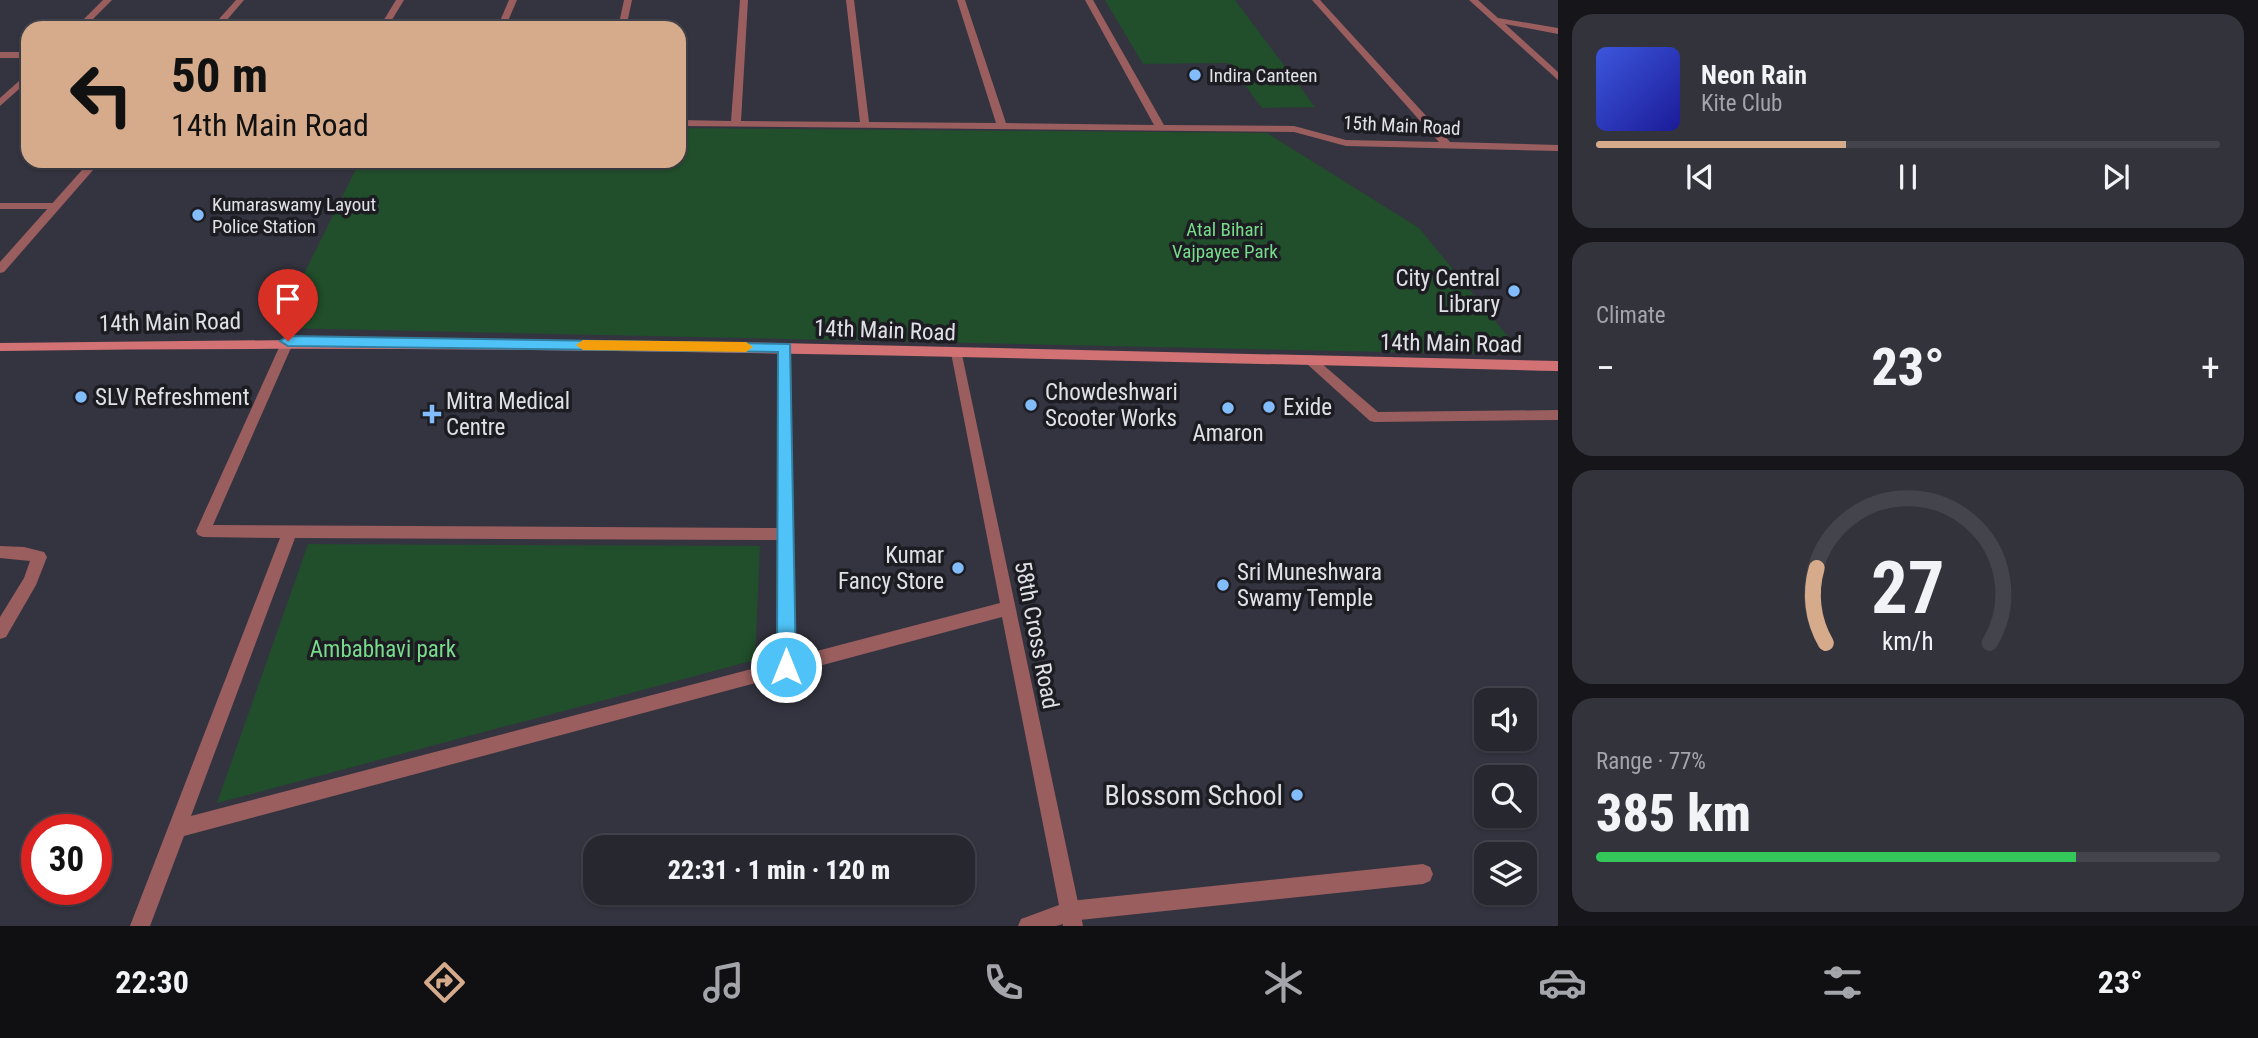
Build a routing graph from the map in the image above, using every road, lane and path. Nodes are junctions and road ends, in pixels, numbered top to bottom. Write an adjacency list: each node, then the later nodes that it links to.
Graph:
1 (108, 0): 13 (street)
2 (240, 0): 14 (street)
3 (400, 0): 15 (street)
4 (513, 0): 16 (street)
5 (628, 0): 17 (street)
6 (744, 0): 26 (street)
7 (850, 0): 27 (street)
8 (961, 0): 28 (street)
9 (1088, 0): 29 (street)
10 (1316, 0): 30 (street)
11 (1473, 0): 12 (street)
12 (1495, 20): 18 (street); 21 (street)
13 (86, 21)
14 (221, 21)
15 (387, 21)
16 (503, 21)
17 (624, 21)
18 (1558, 31)
19 (0, 55): 20 (street)
20 (21, 55)
21 (1553, 68): 22 (street)
22 (1558, 77)
23 (21, 83): 24 (street)
24 (0, 103)
25 (686, 124): 26 (street, 15th Main Road)
26 (736, 124): 27 (street, 15th Main Road)
27 (865, 125): 28 (street, 15th Main Road)
28 (1002, 127): 29 (street, 15th Main Road)
29 (1161, 128): 30 (street, 15th Main Road)
30 (1447, 145): 31 (street, 15th Main Road)
31 (1558, 148)
32 (90, 168): 34 (street)
33 (0, 206): 34 (street)
34 (55, 206): 35 (street)
35 (0, 269)
36 (288, 341): 37 (main road, 14th Main Road); 38 (main road, 14th Main Road); 43 (street)
37 (0, 346)
38 (785, 348): 39 (main road, 14th Main Road); 44 (street)
39 (957, 353): 40 (main road, 14th Main Road); 46 (street, 58th Cross Road)
40 (1310, 360): 41 (main road, 14th Main Road); 42 (street)
41 (1558, 366)
42 (1558, 415)
43 (290, 532): 44 (street); 49 (street)
44 (786, 534): 48 (street)
45 (0, 552): 47 (street)
46 (1009, 608): 48 (street); 51 (street, 58th Cross Road)
47 (0, 632)
48 (786, 667): 49 (street)
49 (180, 828): 52 (street)
50 (1423, 874): 51 (street)
51 (1072, 918): 53 (street)
52 (140, 926)
53 (1028, 926)

